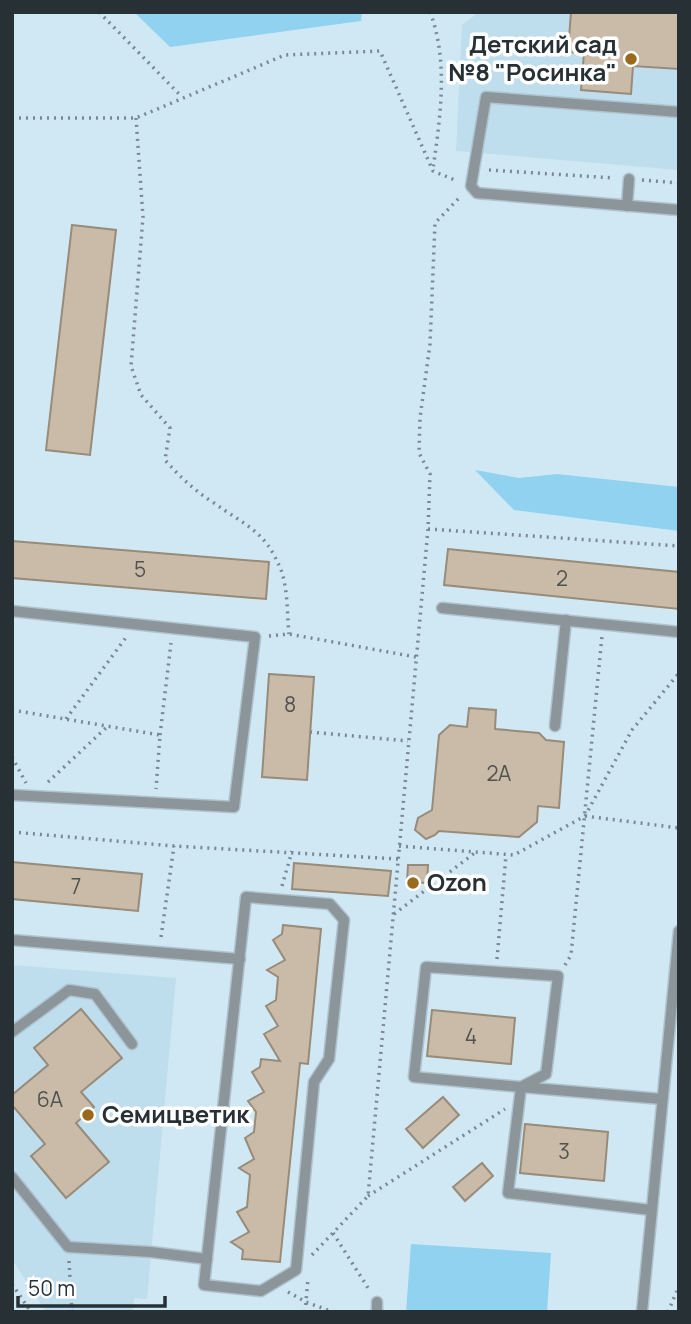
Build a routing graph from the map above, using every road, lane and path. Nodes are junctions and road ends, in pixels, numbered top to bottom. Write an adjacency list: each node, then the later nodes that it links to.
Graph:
1 (99, 12): 3 (path)
2 (430, 12): 8 (path)
3 (182, 97): 6 (path); 8 (path)
4 (679, 112): 7 (lane)
5 (12, 118): 6 (path)
6 (135, 118): 23 (path)
7 (475, 169): 9 (path); 11 (lane)
8 (433, 172): 11 (path)
9 (629, 179): 10 (path); 12 (lane)
10 (679, 183)
11 (471, 186): 12 (lane); 14 (path)
12 (627, 206): 13 (lane)
13 (679, 210)
14 (428, 528): 15 (path); 25 (path)
15 (679, 546)
16 (443, 608): 18 (lane)
17 (12, 611): 19 (lane)
18 (566, 620): 20 (lane); 30 (lane)
19 (136, 624): 21 (lane); 28 (path)
20 (603, 625): 22 (lane); 38 (path)
21 (173, 628): 24 (lane); 32 (path)
22 (679, 632)
23 (289, 634): 24 (path); 25 (path)
24 (255, 637): 37 (lane)
25 (416, 657): 33 (path)
26 (679, 673): 38 (path)
27 (12, 710): 28 (path)
28 (66, 719): 29 (path)
29 (108, 726): 32 (path); 36 (path)
30 (555, 726)
31 (310, 732): 33 (path)
32 (160, 735): 37 (path)
33 (408, 741): 42 (path)
34 (12, 757): 36 (path)
35 (12, 795): 36 (lane)
36 (33, 796): 37 (lane)
37 (155, 803)
38 (585, 816): 39 (path); 45 (path); 54 (path)
39 (679, 828)
40 (12, 832): 41 (path)
41 (174, 846): 43 (path); 51 (path)
42 (399, 846): 44 (path); 46 (path)
43 (292, 851): 46 (path); 47 (path)
44 (476, 852): 45 (path); 48 (path)
45 (506, 855): 53 (path)
46 (398, 859): 48 (path)
47 (278, 900): 52 (lane); 66 (lane)
48 (394, 914): 61 (path)
49 (679, 931): 58 (lane)
50 (12, 940): 51 (lane)
51 (159, 953): 52 (lane)
52 (240, 960): 66 (lane)
53 (496, 972): 54 (lane); 57 (lane)
54 (558, 976): 57 (lane)
55 (12, 1032): 56 (lane)
56 (132, 1044)
57 (521, 1087): 58 (lane); 59 (lane)
58 (662, 1099): 62 (lane)
59 (519, 1100): 61 (path); 62 (lane)
60 (12, 1177): 64 (lane)
61 (368, 1196): 63 (path)
62 (652, 1210): 76 (lane)
63 (332, 1233): 65 (path); 71 (path)
64 (68, 1247): 66 (lane); 73 (path)
65 (310, 1257)
66 (207, 1259)
67 (309, 1268): 70 (path)
68 (12, 1284): 72 (path)
69 (679, 1286): 77 (path)
70 (306, 1302): 74 (path); 75 (path)
71 (377, 1307)
72 (31, 1312)
73 (72, 1312)
74 (305, 1312)
75 (332, 1312)
76 (642, 1312)
77 (668, 1312)

